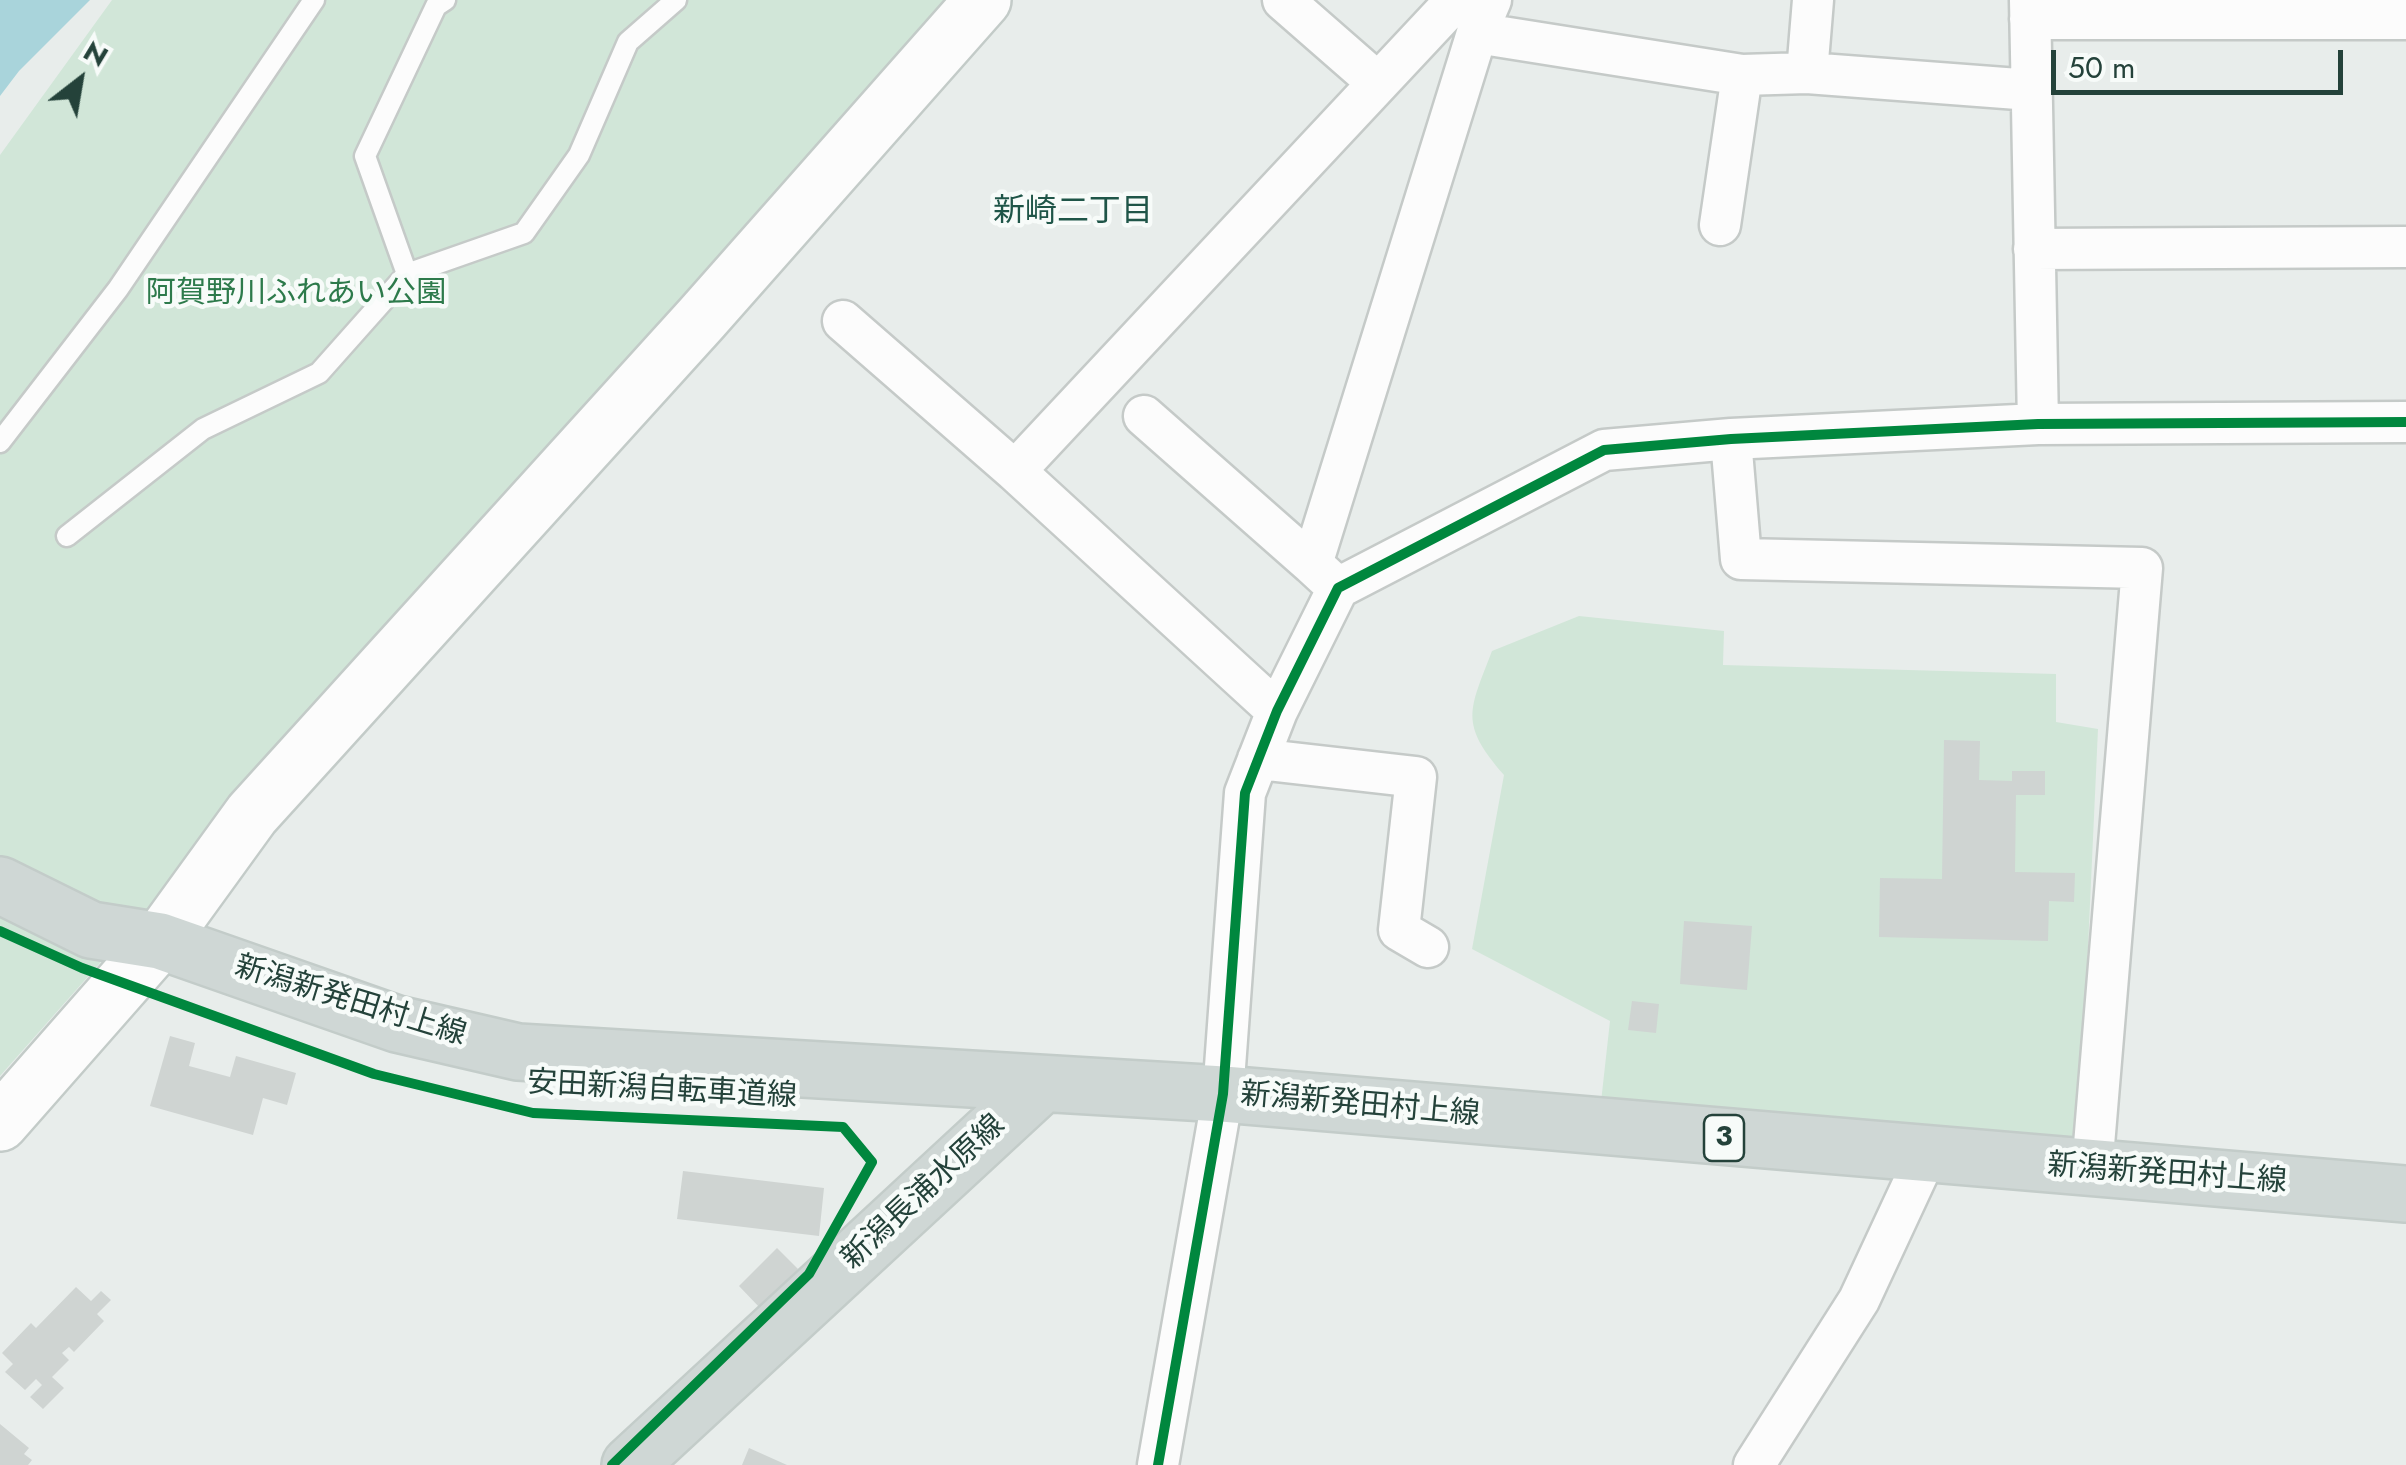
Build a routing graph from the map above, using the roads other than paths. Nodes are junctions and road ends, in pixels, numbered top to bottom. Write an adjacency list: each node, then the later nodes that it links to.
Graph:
1 (314, 0): 23 (lane)
2 (445, 0): 17 (lane)
3 (676, 0): 17 (lane)
4 (983, 0): 30 (street)
5 (1284, 0): 12 (street)
6 (1813, 0): 10 (street)
7 (2030, 9): 9 (street); 13 (street)
8 (1475, 11): 11 (street); 12 (street); 26 (street)
9 (2406, 19)
10 (1807, 73): 11 (street); 13 (street)
11 (1742, 75): 14 (street)
12 (1378, 83): 24 (street)
13 (2031, 90): 16 (street)
14 (1720, 224)
15 (2406, 247): 16 (street)
16 (2034, 249): 21 (street)
17 (408, 274): 25 (lane)
18 (843, 321): 24 (street)
19 (1144, 416): 26 (street)
20 (2406, 422): 21 (street)
21 (2038, 424): 22 (street)
22 (1731, 439): 26 (street); 36 (street)
23 (0, 442)
24 (1015, 471): 27 (street)
25 (68, 536)
26 (1325, 576): 27 (street)
27 (1278, 711): 28 (street)
28 (1258, 759): 31 (street); 33 (street)
29 (0, 885): 30 (main road, 新潟新発田村上線 / 3)
30 (160, 941): 32 (main road, 新潟新発田村上線 / 3); 34 (street)
31 (1428, 947)
32 (1042, 1084): 33 (main road, 新潟新発田村上線 / 3); 38 (main road, 新潟長浦水原線)
33 (1224, 1094): 35 (main road, 新潟新発田村上線 / 3); 39 (street)
34 (0, 1123)
35 (1926, 1156): 36 (main road, 新潟新発田村上線 / 3); 40 (street)
36 (2092, 1170): 37 (main road, 新潟新発田村上線 / 3)
37 (2406, 1194)
38 (630, 1465)
39 (1158, 1465)
40 (1754, 1465)

